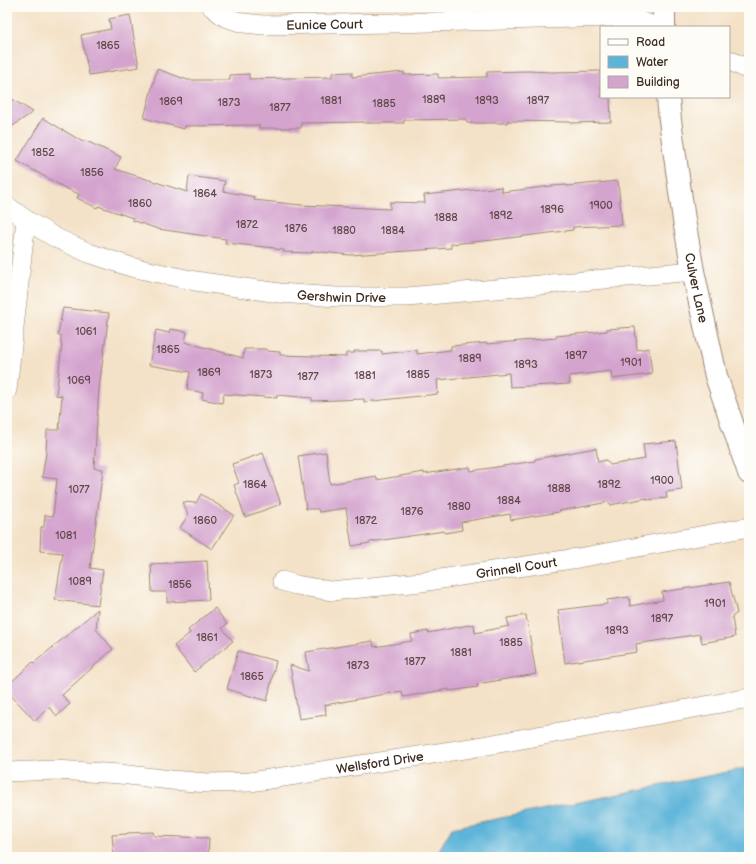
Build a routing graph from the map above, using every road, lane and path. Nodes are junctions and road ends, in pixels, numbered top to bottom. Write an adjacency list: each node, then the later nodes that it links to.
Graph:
1 (212, 7): 3 (street, Eunice Court)
2 (664, 7): 4 (street)
3 (654, 26)
4 (664, 26)
5 (730, 60): 6 (street)
6 (749, 70)
7 (668, 98): 10 (street, Culver Lane)
8 (7, 206): 9 (street, Gershwin Drive)
9 (26, 220): 10 (street, Gershwin Drive); 11 (street)
10 (693, 271): 12 (street, Culver Lane)
11 (7, 390)
12 (749, 474)
13 (749, 527): 14 (street, Grinnell Court)
14 (282, 581)
15 (749, 698): 16 (street, Wellsford Drive)
16 (7, 772)

